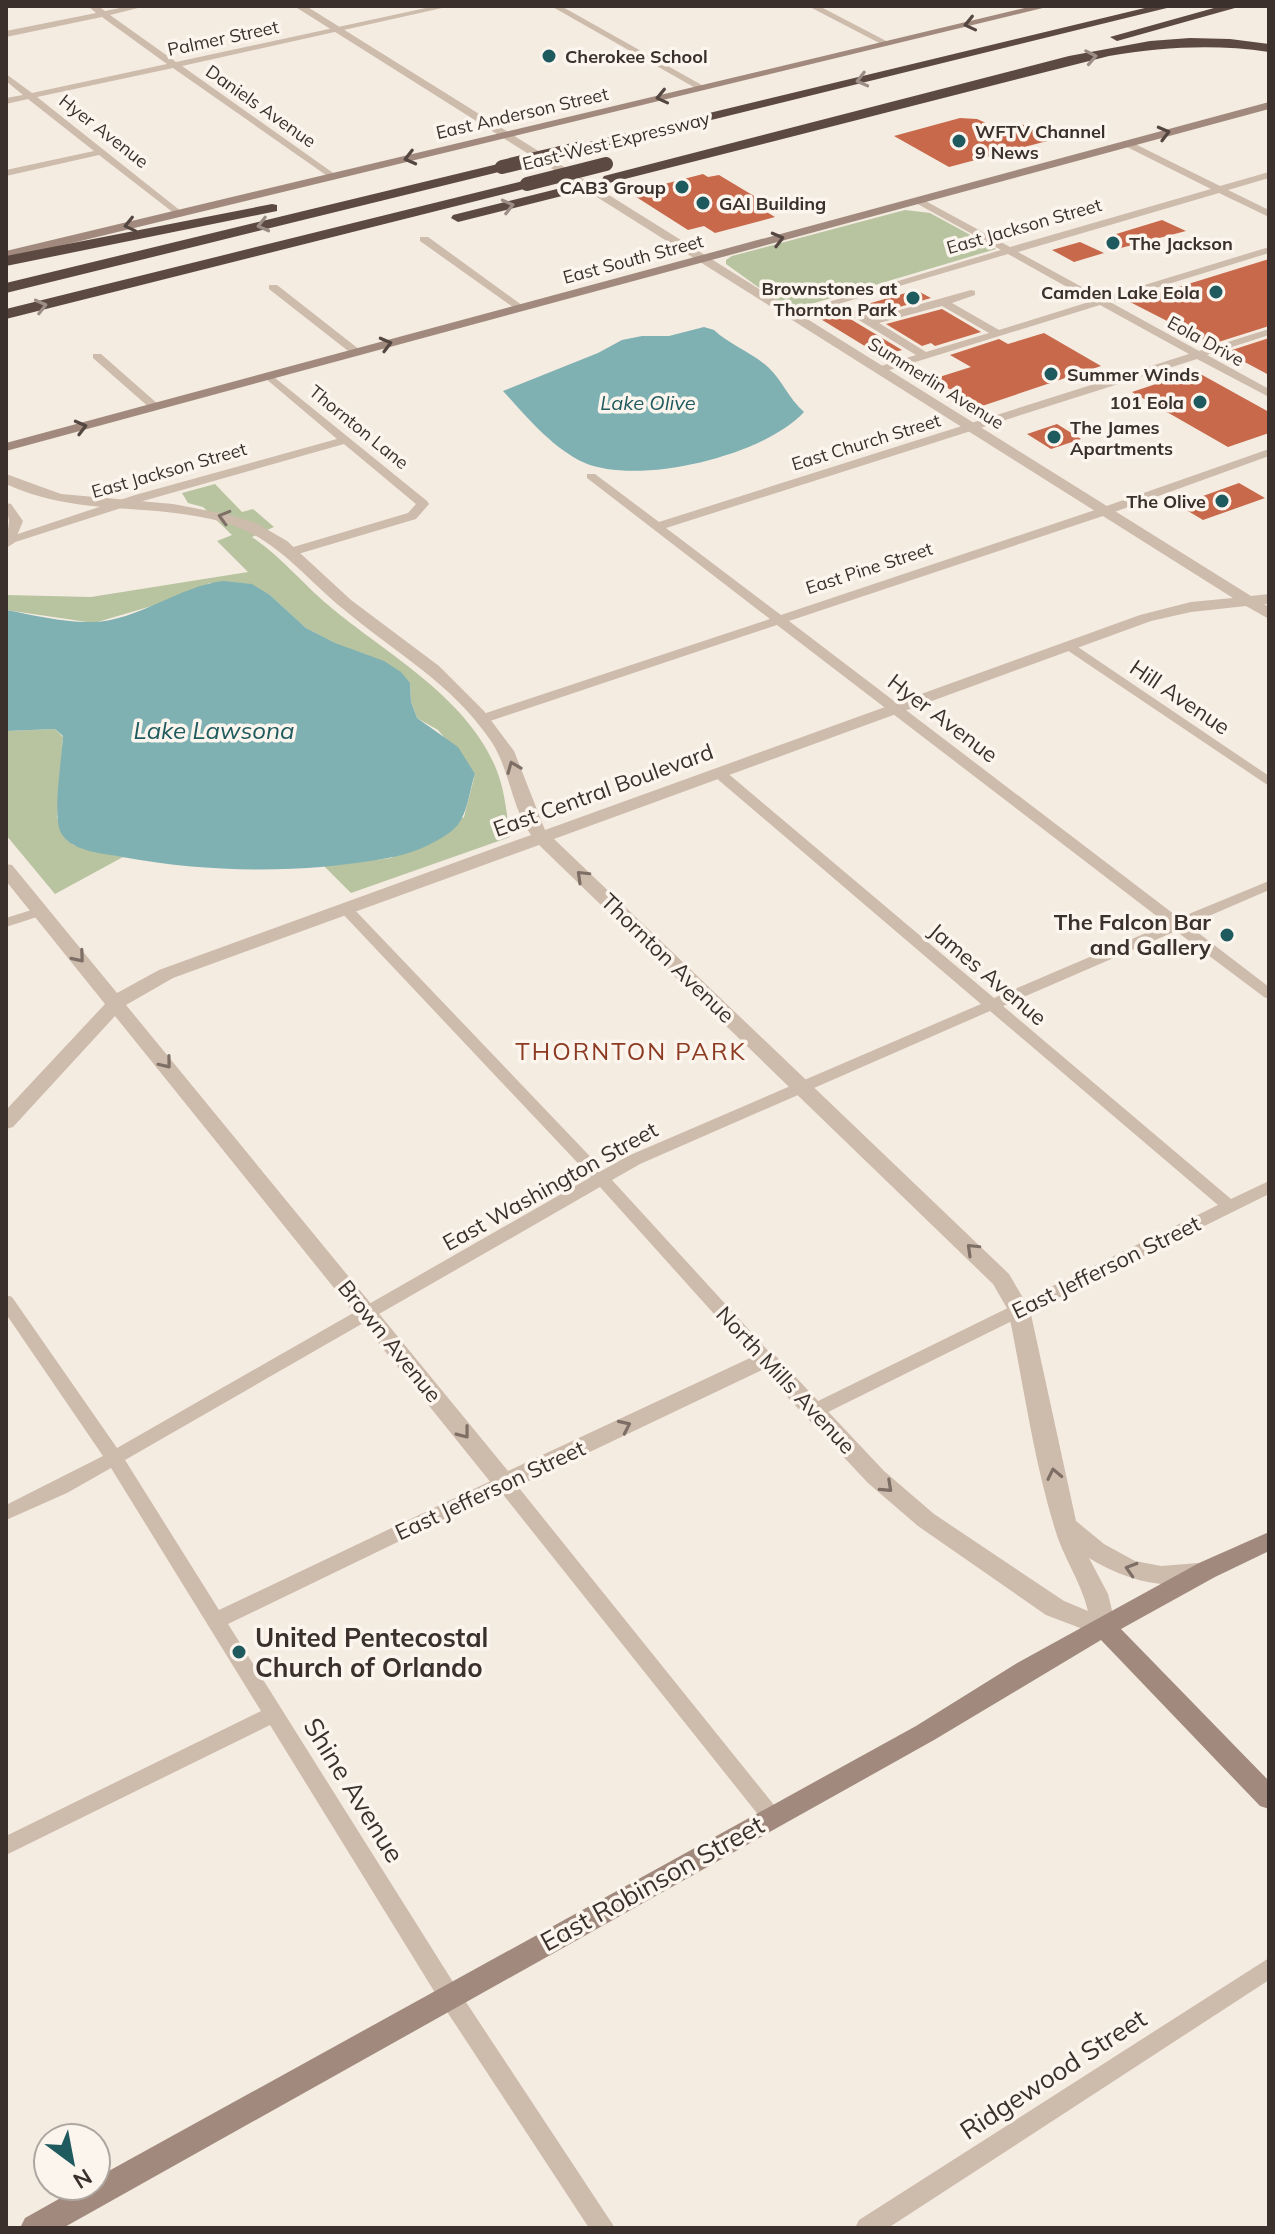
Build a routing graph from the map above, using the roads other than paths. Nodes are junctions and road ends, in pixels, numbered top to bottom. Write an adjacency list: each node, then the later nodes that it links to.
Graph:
1 (92, 6): 11 (street, Daniels Avenue)
2 (142, 6): 11 (street)
3 (299, 6): 12 (street, Summerlin Avenue)
4 (447, 6): 12 (street, Palmer Street)
5 (555, 6): 19 (street)
6 (812, 6): 14 (street)
7 (1046, 6): 14 (main road, East Anderson Street, one-way to 14)
8 (1113, 6): 16 (highway)
9 (1169, 6): 16 (highway, East-West Expressway)
10 (1236, 6): 26 (highway, East-West Expressway)
11 (104, 14): 13 (street); 17 (street, Daniels Avenue)
12 (336, 30): 17 (street, Palmer Street); 23 (street, Summerlin Avenue)
13 (6, 34)
14 (888, 44): 19 (main road, East Anderson Street)
15 (1269, 48): 28 (highway, one-way to 15)
16 (938, 62): 27 (highway, East-West Expressway, one-way to 27, bridge)
17 (175, 65): 20 (street, Palmer Street); 31 (street, Daniels Avenue)
18 (6, 77): 20 (street, Hyer Avenue)
19 (702, 88): 23 (main road, East Anderson Street, one-way to 23)
20 (30, 96): 21 (street, Palmer Street); 25 (street, Hyer Avenue)
21 (6, 101)
22 (1269, 105): 24 (main road, East South Street, one-way to 22)
23 (507, 134): 31 (main road, East Anderson Street, one-way to 31); 40 (street, Summerlin Avenue)
24 (1126, 143): 32 (street); 33 (main road, East South Street)
25 (102, 152): 29 (street); 34 (street, Hyer Avenue)
26 (635, 156)
27 (502, 167): 41 (highway); 43 (highway, East-West Expressway, one-way to 43)
28 (612, 168): 45 (highway, East-West Expressway, bridge); 45 (highway, one-way to 28)
29 (6, 173)
30 (1269, 175): 32 (street, East Jackson Street)
31 (333, 177): 34 (main road, East Anderson Street)
32 (1220, 190): 35 (street); 38 (street, East Jackson Street)
33 (917, 200): 38 (street, Eola Drive); 40 (main road, East South Street, one-way to 33)
34 (179, 214): 39 (main road, East Anderson Street, one-way to 39)
35 (1269, 214)
36 (424, 239): 48 (street)
37 (1269, 250): 46 (street)
38 (1011, 251): 46 (street, Eola Drive); 51 (street, East Jackson Street)
39 (6, 255)
40 (703, 259): 48 (main road, East South Street); 51 (street, Summerlin Avenue)
41 (6, 261)
42 (273, 287): 55 (street)
43 (6, 288)
44 (971, 293): 47 (street)
45 (76, 297): 50 (highway, East-West Expressway, one-way to 45)
46 (1102, 301): 54 (street); 56 (street, Eola Drive)
47 (943, 302): 52 (street); 54 (street)
48 (521, 308): 55 (main road, East South Street, one-way to 48)
49 (853, 312): 52 (street)
50 (6, 314)
51 (790, 315): 59 (street, Summerlin Avenue)
52 (870, 322): 58 (street)
53 (1269, 332): 56 (street, East Church Street)
54 (997, 333): 58 (street)
55 (356, 352): 60 (main road, East South Street)
56 (1199, 355): 61 (street, Eola Drive); 63 (street, East Church Street)
57 (97, 356): 62 (street)
58 (925, 356): 59 (street)
59 (879, 370): 63 (street, Summerlin Avenue)
60 (269, 376): 62 (main road, East South Street); 64 (street, Thornton Lane)
61 (1269, 394)
62 (155, 407): 65 (main road, East South Street, one-way to 62)
63 (972, 428): 73 (street, Summerlin Avenue); 74 (street, East Church Street)
64 (345, 440): 69 (street, East Jackson Street); 76 (street, Thornton Lane)
65 (6, 447)
66 (1269, 452): 73 (street, East Pine Street)
67 (591, 476): 74 (street, Hyer Avenue)
68 (6, 478): 70 (street, Thornton Avenue)
69 (196, 483): 70 (street, East Jackson Street); 72 (street)
70 (117, 506): 72 (street, Thornton Avenue); 75 (street, East Jackson Street)
71 (6, 507): 75 (street)
72 (182, 509): 76 (street, Thornton Avenue, one-way to 72)
73 (1102, 512): 78 (street, Summerlin Avenue); 80 (street, East Pine Street)
74 (656, 527): 80 (street, Hyer Avenue)
75 (6, 542)
76 (294, 551): 83 (street, Thornton Avenue)
77 (1269, 599): 78 (street, East Central Boulevard)
78 (1248, 601): 79 (street, Summerlin Avenue); 81 (street, East Central Boulevard)
79 (1269, 614)
80 (777, 620): 82 (street, Hyer Avenue); 83 (street, East Pine Street)
81 (1069, 645): 82 (street, East Central Boulevard); 85 (street, Hill Avenue)
82 (895, 709): 84 (street, East Central Boulevard); 92 (street, Hyer Avenue)
83 (482, 719): 86 (street, Thornton Avenue, one-way to 83)
84 (720, 774): 86 (street, East Central Boulevard); 95 (street, James Avenue)
85 (1269, 782)
86 (541, 837): 89 (street, East Central Boulevard); 96 (street, Thornton Avenue, one-way to 86)
87 (6, 869): 90 (street, Brown Avenue)
88 (1269, 885): 92 (street, East Washington Street)
89 (346, 909): 94 (street, East Central Boulevard); 98 (street, North Mills Avenue)
90 (41, 911): 91 (street); 94 (street, Brown Avenue, one-way to 94)
91 (6, 923)
92 (1177, 924): 93 (street, Hyer Avenue); 95 (street, East Washington Street)
93 (1269, 994)
94 (116, 1003): 97 (street, East Central Boulevard); 103 (street, Brown Avenue, one-way to 103)
95 (991, 1005): 96 (street, East Washington Street); 100 (street, James Avenue)
96 (804, 1087): 98 (street, East Washington Street); 102 (street, Thornton Avenue, one-way to 96)
97 (6, 1122)
98 (601, 1178): 103 (street, East Washington Street); 104 (street, North Mills Avenue)
99 (1269, 1187): 100 (street, East Jefferson Street)
100 (1229, 1206): 102 (street, East Jefferson Street)
101 (6, 1301): 106 (street, Shine Avenue)
102 (1019, 1310): 105 (street, East Jefferson Street); 109 (street, Thornton Avenue, one-way to 102)
103 (369, 1314): 106 (street, East Washington Street); 107 (street, Brown Avenue, one-way to 107)
104 (765, 1359): 105 (street, North Mills Avenue); 107 (street, East Jefferson Street, one-way to 104)
105 (814, 1411): 113 (street, North Mills Avenue, one-way to 113)
106 (114, 1458): 108 (street, East Washington Street); 112 (street, Shine Avenue)
107 (504, 1483): 112 (street, East Jefferson Street); 116 (street, Brown Avenue)
108 (6, 1513)
109 (1065, 1525): 111 (street, one-way to 109); 113 (street, Thornton Avenue)
110 (1269, 1541): 111 (main road, East Robinson Street)
111 (1207, 1570): 113 (main road, East Robinson Street)
112 (215, 1621): 114 (street, Shine Avenue)
113 (1104, 1627): 115 (main road, North Mills Avenue); 116 (main road, East Robinson Street)
114 (274, 1714): 117 (street); 119 (street, Shine Avenue)
115 (1269, 1798)
116 (771, 1816): 119 (main road, East Robinson Street)
117 (6, 1846)
118 (1269, 1968): 122 (street, Ridgewood Street)
119 (450, 1997): 120 (main road, East Robinson Street); 121 (street, Shine Avenue)
120 (35, 2228)
121 (603, 2228)
122 (867, 2228)

